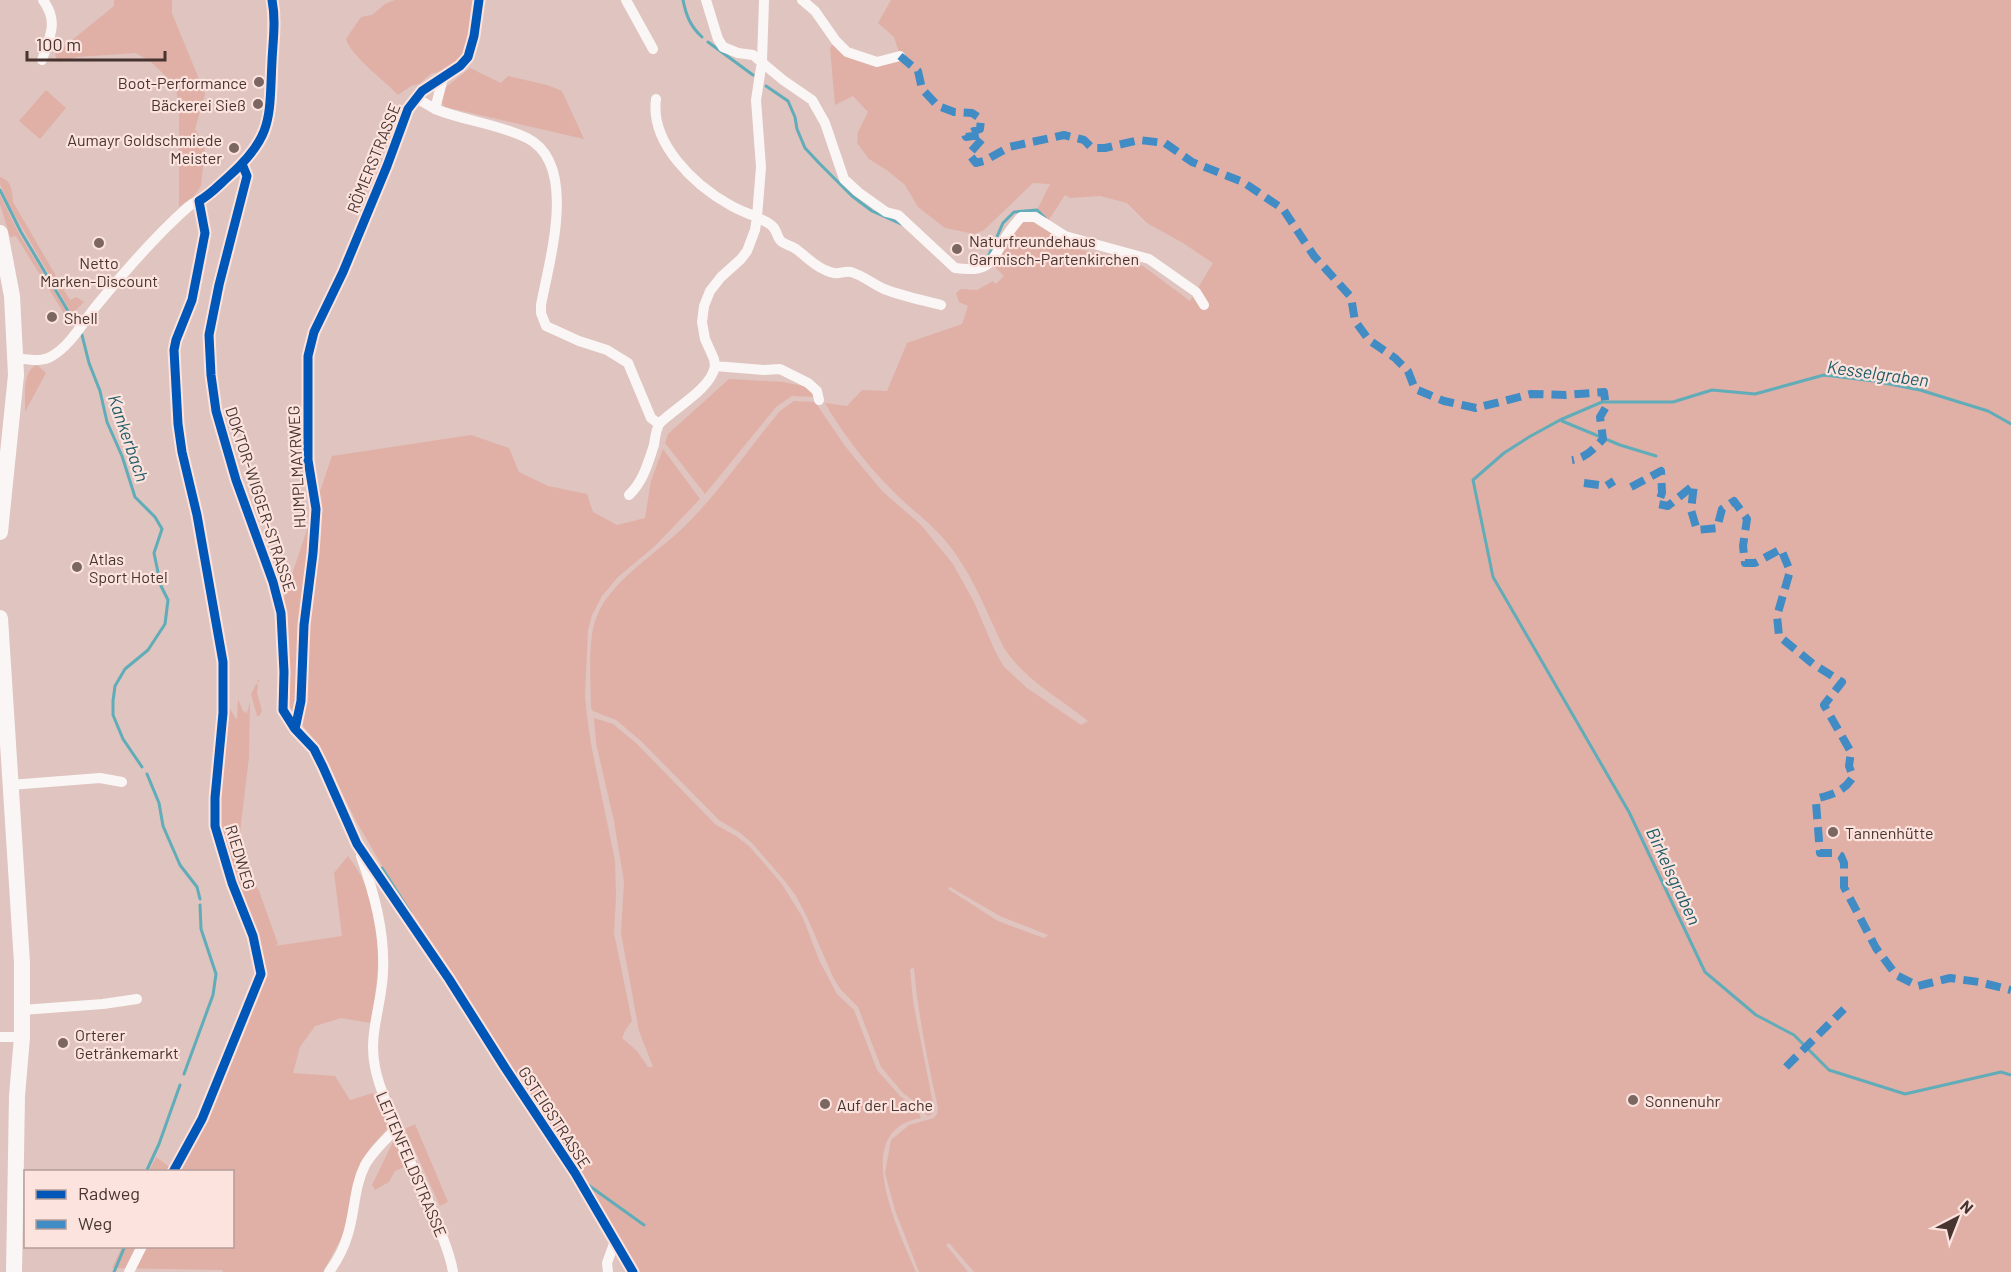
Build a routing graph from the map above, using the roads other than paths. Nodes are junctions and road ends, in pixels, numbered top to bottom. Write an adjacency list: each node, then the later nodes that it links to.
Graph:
1 (43, 0): 10 (street)
2 (272, 0): 16 (street)
3 (479, 0): 12 (street, RÖMERSTRASSE)
4 (626, 0): 8 (street)
5 (706, 0): 11 (street)
6 (764, 0): 11 (street)
7 (802, 0): 9 (street)
8 (653, 49)
9 (900, 56)
10 (42, 60)
11 (762, 61): 18 (street); 21 (street)
12 (443, 78): 13 (street, RÖMERSTRASSE); 15 (street)
13 (416, 98): 15 (street); 22 (street, RÖMERSTRASSE)
14 (656, 99): 18 (street)
15 (435, 109): 26 (street)
16 (242, 164): 17 (street); 32 (street, DOKTOR-WIGGER-STRASSE)
17 (199, 201): 23 (street); 42 (street, RIEDWEG)
18 (757, 217): 20 (street); 24 (street)
19 (0, 233): 23 (main road)
20 (941, 304)
21 (1204, 305)
22 (322, 313): 32 (street, HUMPLMAYRWEG)
23 (16, 358): 27 (main road)
24 (715, 366): 25 (street); 26 (street)
25 (819, 400)
26 (658, 424): 28 (street)
27 (4, 450): 29 (main road)
28 (629, 495)
29 (0, 532)
30 (0, 618): 31 (main road)
31 (3, 727): 34 (main road)
32 (295, 729): 35 (street, DOKTOR-WIGGER-STRASSE)
33 (122, 782): 34 (street)
34 (10, 785): 38 (main road)
35 (357, 844): 36 (street, DOKTOR-WIGGER-STRASSE); 41 (street, LEITENFELDSTRASSE)
36 (449, 979): 43 (street, GSTEIGSTRASSE)
37 (136, 999): 38 (street)
38 (22, 1010): 40 (main road)
39 (0, 1037): 40 (street)
40 (22, 1037): 45 (main road)
41 (396, 1129): 47 (street); 48 (street, LEITENFELDSTRASSE)
42 (174, 1170)
43 (615, 1240): 49 (street); 50 (street, GSTEIGSTRASSE)
44 (141, 1248): 46 (street)
45 (14, 1272)
46 (129, 1272)
47 (329, 1272)
48 (453, 1272)
49 (608, 1272)
50 (633, 1272)

